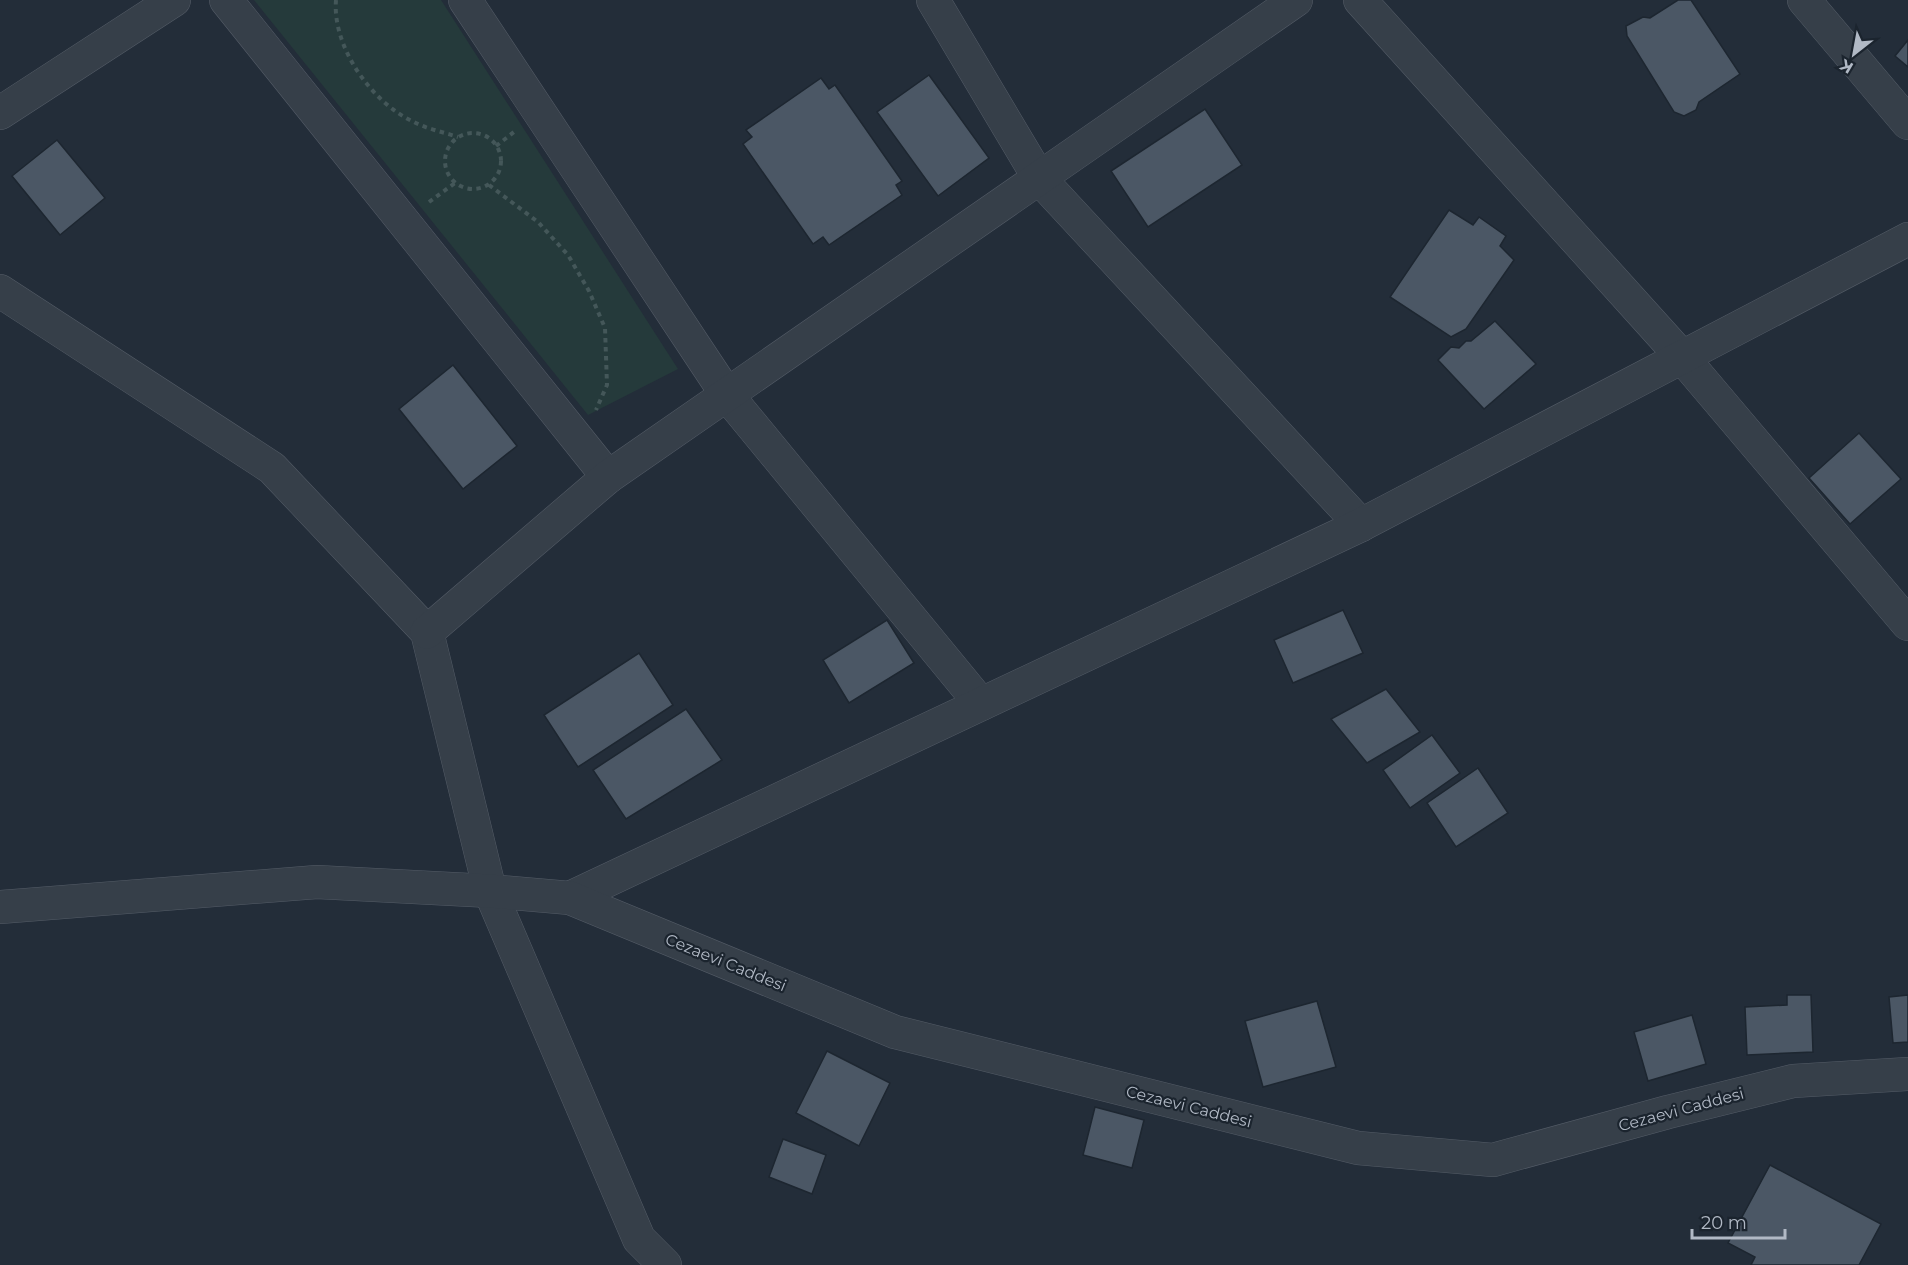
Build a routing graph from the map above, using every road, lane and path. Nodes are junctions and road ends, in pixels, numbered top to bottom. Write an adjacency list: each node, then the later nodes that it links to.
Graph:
1 (174, 0): 9 (street)
2 (226, 0): 18 (street)
3 (336, 0): 11 (path)
4 (465, 0): 17 (street)
5 (933, 0): 12 (street)
6 (1296, 0): 12 (street)
7 (1360, 0): 16 (street)
8 (1804, 0): 10 (street)
9 (0, 113)
10 (1908, 123)
11 (458, 137): 13 (path); 13 (path)
12 (1039, 178): 17 (street); 20 (street)
13 (489, 185): 18 (path)
14 (1908, 239): 16 (street)
15 (0, 291): 22 (street)
16 (1682, 357): 20 (street); 21 (street)
17 (727, 395): 19 (street); 23 (street)
18 (581, 443): 19 (street)
19 (608, 477): 22 (street)
20 (1361, 525): 23 (street)
21 (1908, 624)
22 (428, 632): 24 (street)
23 (981, 704): 25 (street)
24 (490, 891): 25 (street, Cezaevi Caddesi); 26 (street, Cezaevi Caddesi); 28 (street)
25 (570, 898): 27 (street, Cezaevi Caddesi)
26 (0, 907)
27 (1908, 1074)
28 (665, 1265)

